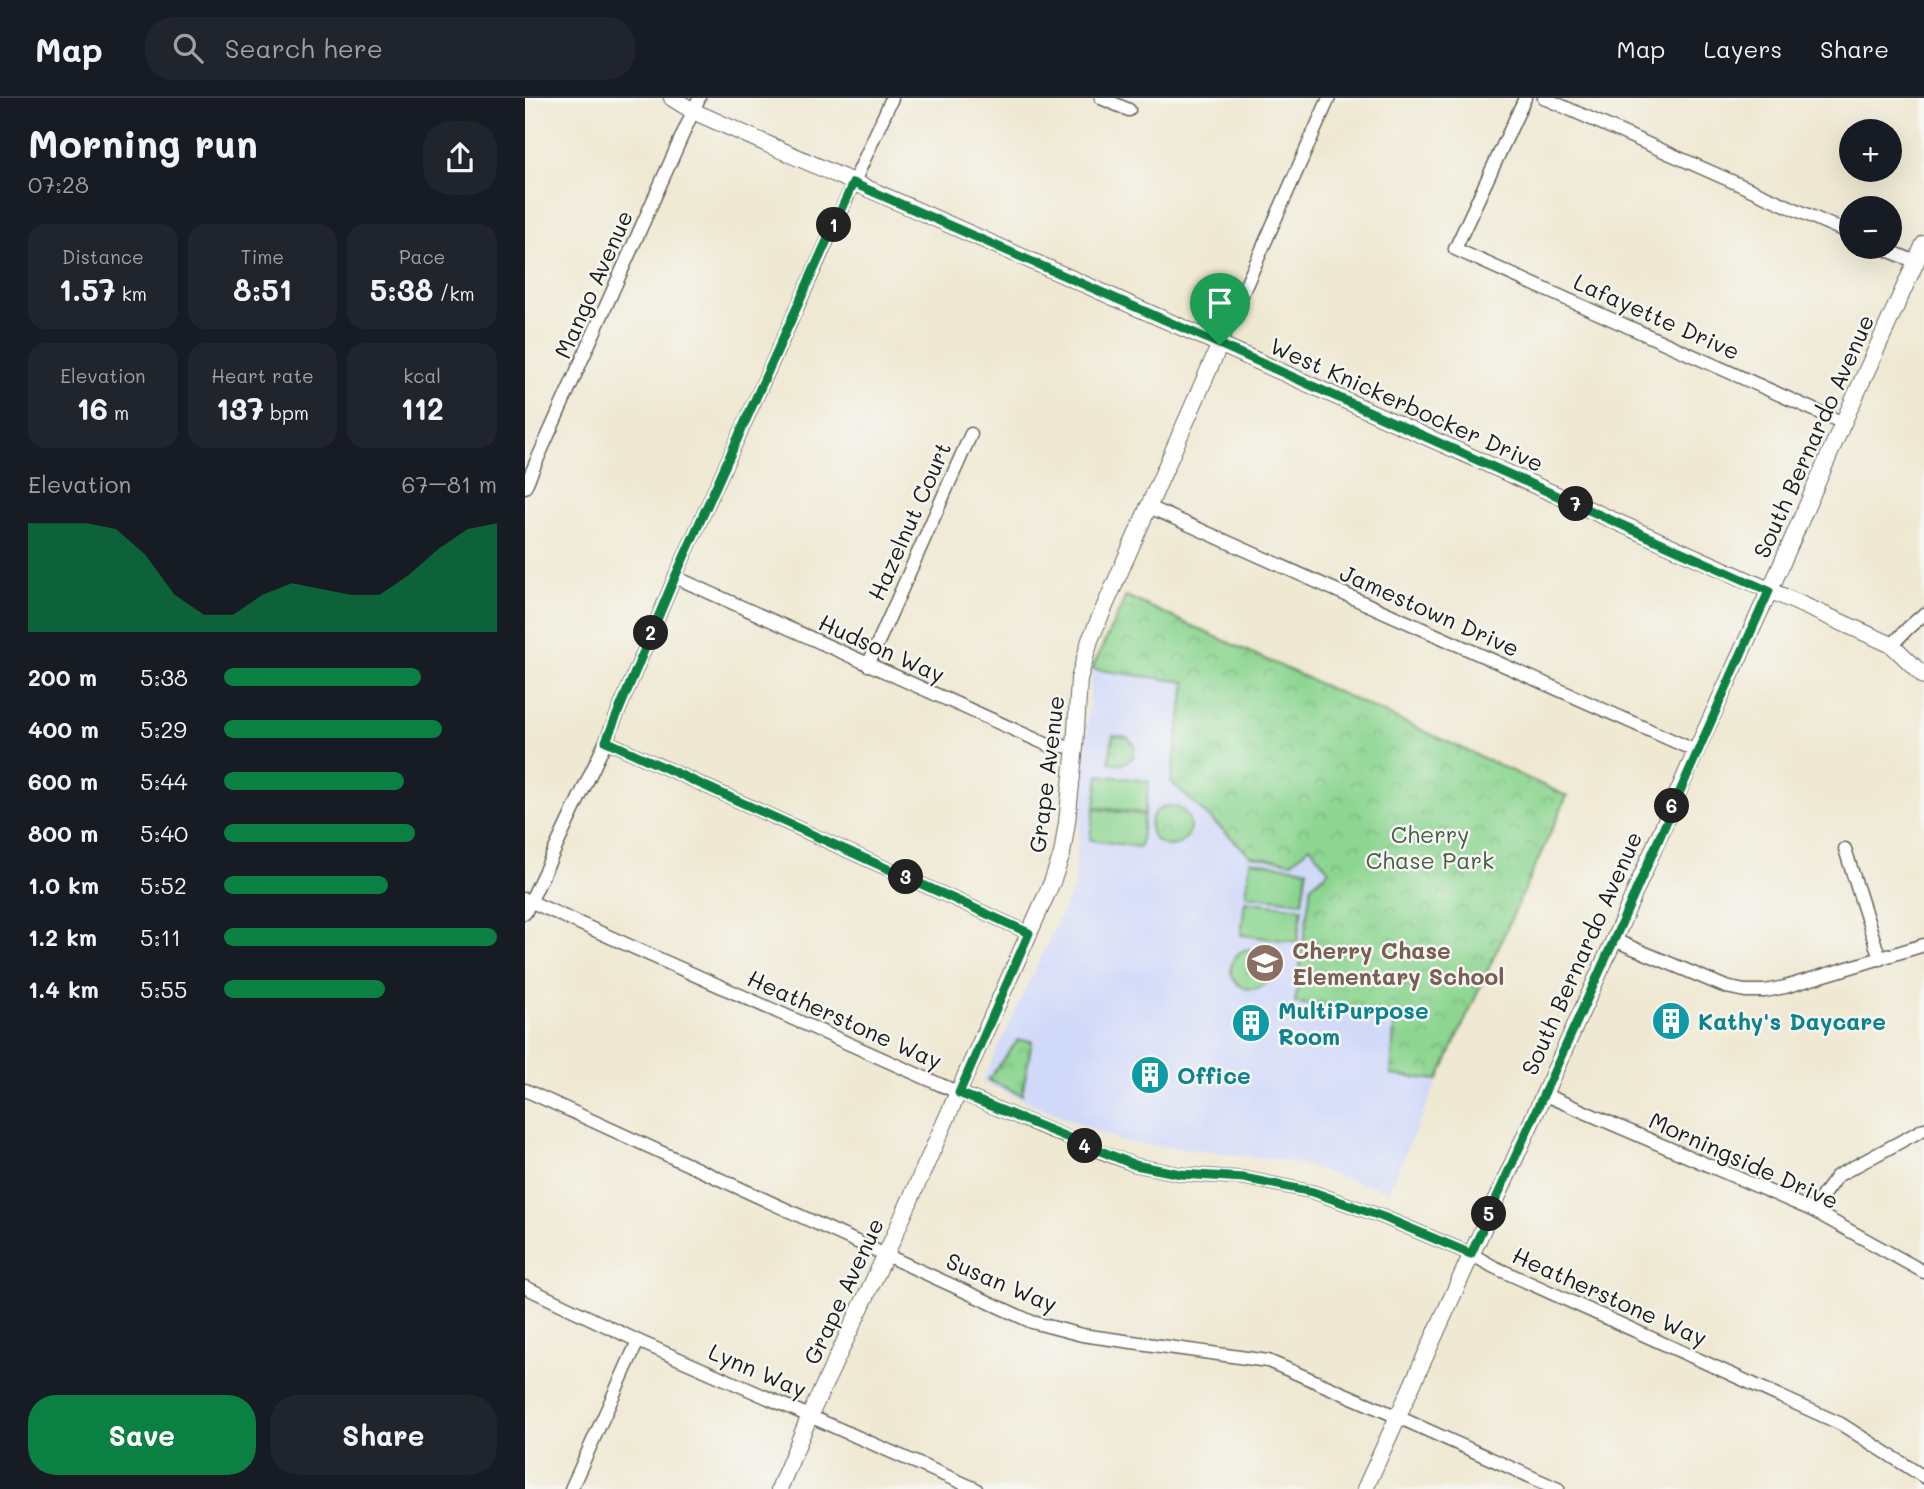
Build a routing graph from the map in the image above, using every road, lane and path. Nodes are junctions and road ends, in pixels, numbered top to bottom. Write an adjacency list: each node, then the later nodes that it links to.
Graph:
1 (672, 98): 7 (street, West Knickerbocker Drive)
2 (892, 98): 9 (street)
3 (1101, 98): 8 (street)
4 (1329, 98): 14 (street, Grape Avenue)
5 (1525, 98): 15 (street, Lafayette Drive)
6 (1543, 98): 10 (street)
7 (696, 105): 9 (street, West Knickerbocker Drive); 17 (street, Mango Avenue)
8 (1129, 110)
9 (853, 183): 14 (street, West Knickerbocker Drive); 19 (street)
10 (1839, 229)
11 (1924, 244): 13 (street, South Bernardo Avenue)
12 (1902, 256): 13 (street)
13 (1916, 262): 15 (street, South Bernardo Avenue)
14 (1220, 345): 18 (street, Grape Avenue); 20 (street, West Knickerbocker Drive)
15 (1843, 423): 20 (street, South Bernardo Avenue)
16 (971, 433): 23 (street, Hazelnut Court)
17 (525, 487)
18 (1147, 506): 26 (street, Grape Avenue); 27 (street, Jamestown Drive)
19 (675, 577): 23 (street, Hudson Way); 25 (street)
20 (1769, 591): 22 (street, West Knickerbocker Drive); 27 (street, South Bernardo Avenue)
21 (1924, 614): 22 (street)
22 (1892, 645): 24 (street, West Knickerbocker Drive)
23 (868, 664): 26 (street, Hudson Way)
24 (1924, 676)
25 (606, 741): 29 (street); 30 (street)
26 (1075, 747): 30 (street, Grape Avenue)
27 (1696, 751): 31 (street, South Bernardo Avenue)
28 (1845, 849): 33 (street)
29 (527, 904): 35 (street, Heatherstone Way)
30 (1029, 933): 35 (street, Grape Avenue)
31 (1614, 940): 33 (street); 36 (street, South Bernardo Avenue)
32 (1924, 945): 33 (street)
33 (1880, 958)
34 (525, 1090): 39 (street, Susan Way)
35 (959, 1093): 39 (street, Grape Avenue); 40 (street, Heatherstone Way)
36 (1543, 1094): 38 (street, Morningside Drive); 40 (street, South Bernardo Avenue)
37 (1924, 1129): 38 (street)
38 (1812, 1210): 41 (street, Morningside Drive)
39 (885, 1254): 44 (street, Grape Avenue); 45 (street, Susan Way)
40 (1471, 1254): 45 (street, South Bernardo Avenue); 46 (street, Heatherstone Way)
41 (1924, 1272)
42 (525, 1287): 43 (street, Lynn Way)
43 (638, 1341): 44 (street, Lynn Way); 47 (street)
44 (810, 1415): 48 (street, Grape Avenue); 49 (street, Lynn Way)
45 (1398, 1417): 50 (street, South Bernardo Avenue); 51 (street, Susan Way)
46 (1924, 1477)
47 (571, 1489)
48 (779, 1489)
49 (976, 1489)
50 (1365, 1489)
51 (1558, 1489)

